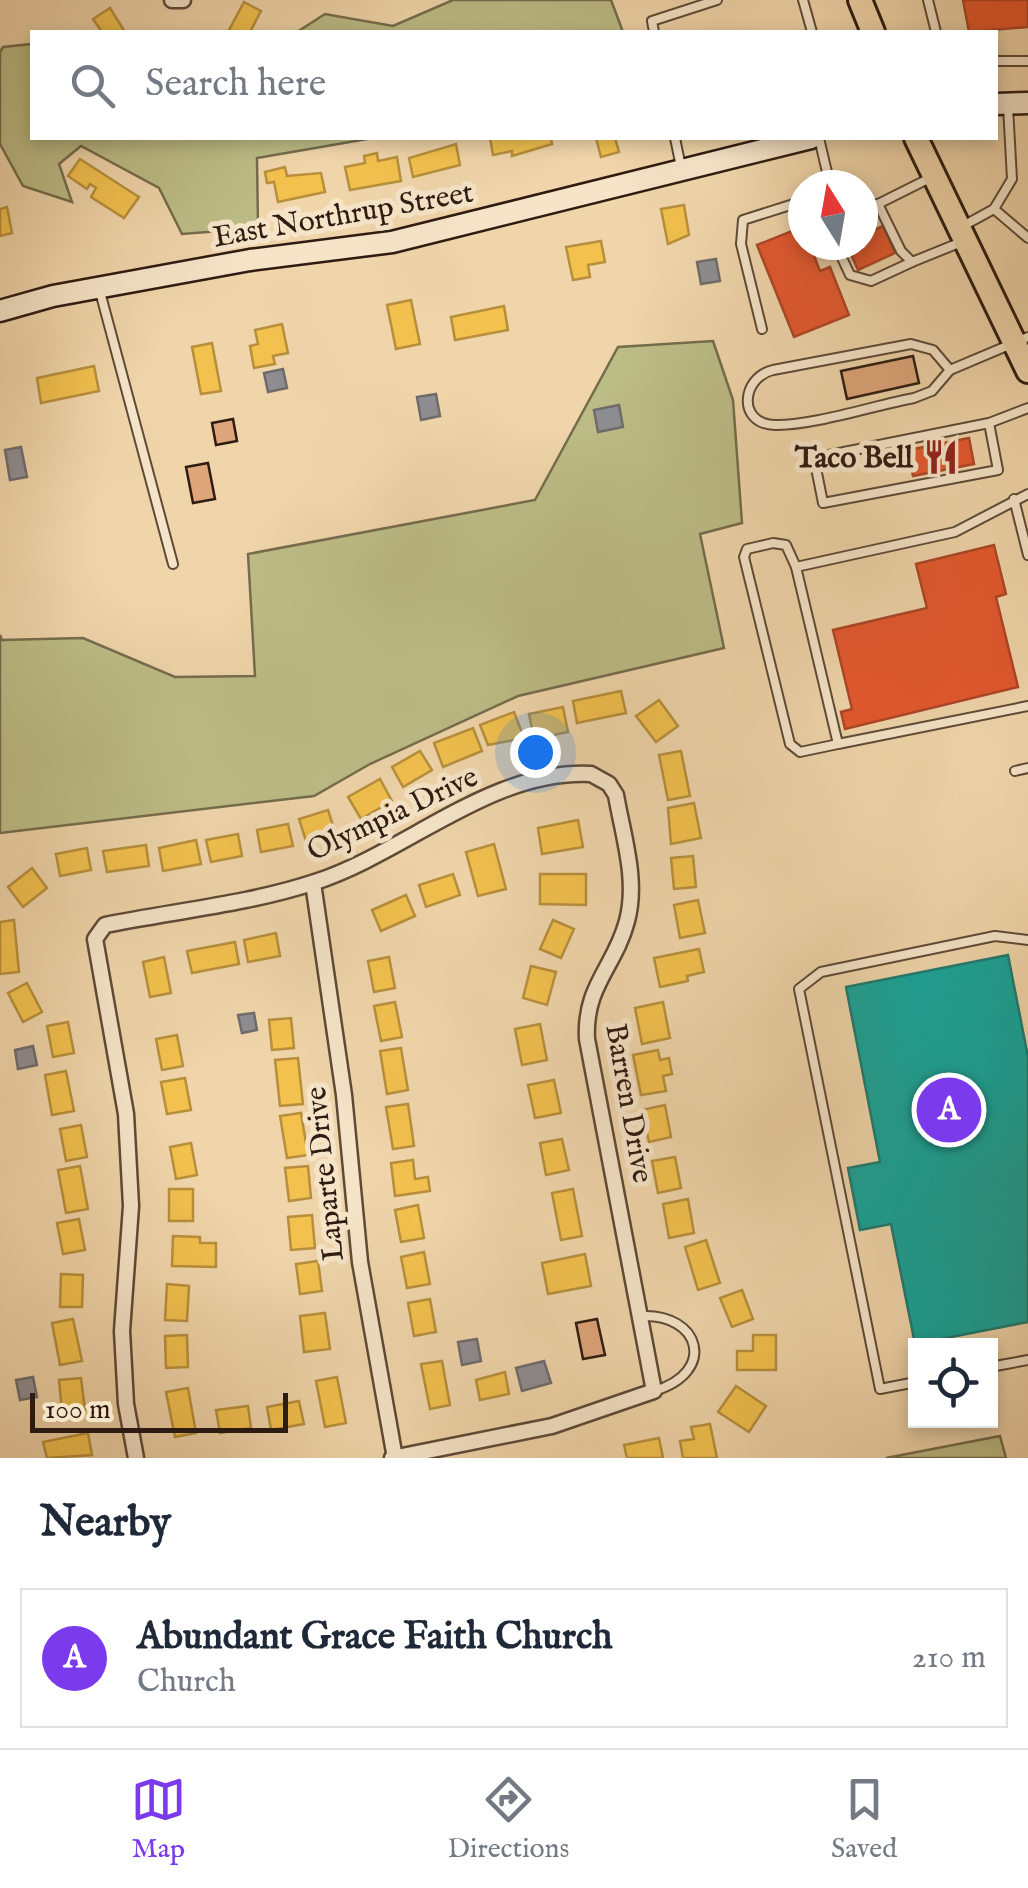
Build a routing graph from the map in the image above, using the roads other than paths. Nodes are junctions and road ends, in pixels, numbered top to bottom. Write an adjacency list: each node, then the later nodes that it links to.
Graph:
1 (172, 0): 2 (street)
2 (183, 0)
3 (717, 0): 7 (lane)
4 (803, 0): 8 (lane)
5 (860, 0): 9 (main road)
6 (928, 0): 10 (lane)
7 (654, 30)
8 (811, 30)
9 (867, 30)
10 (936, 30)
11 (998, 61): 12 (lane)
12 (1028, 61)
13 (1010, 103): 23 (lane)
14 (675, 140): 18 (lane)
15 (802, 140): 18 (street, East Northrup Street)
16 (819, 140): 19 (lane)
17 (917, 140): 20 (main road)
18 (681, 167): 28 (street, East Northrup Street)
19 (826, 170)
20 (933, 176): 21 (lane); 24 (main road)
21 (878, 204): 27 (lane)
22 (788, 206): 30 (lane)
23 (994, 208): 24 (lane); 25 (lane)
24 (961, 235): 27 (lane); 31 (main road)
25 (1028, 238)
26 (843, 260): 27 (lane)
27 (912, 262)
28 (99, 288): 29 (street, East Northrup Street); 39 (lane)
29 (0, 311)
30 (762, 328)
31 (1021, 340): 32 (lane); 33 (main road)
32 (950, 370): 32 (lane)
33 (1028, 370)
34 (1028, 408): 35 (lane)
35 (989, 423): 35 (lane)
36 (1028, 494): 37 (lane)
37 (1014, 499): 38 (lane); 40 (lane)
38 (1028, 555)
39 (173, 564)
40 (796, 567): 42 (lane); 42 (lane)
41 (1028, 706): 42 (lane)
42 (838, 744)
43 (1028, 768): 44 (lane)
44 (1014, 771)
45 (601, 778): 46 (street, Olympia Drive); 48 (street, Barren Drive)
46 (313, 883): 53 (street, Olympia Drive); 54 (street, Laparte Drive)
47 (1028, 940): 51 (lane)
48 (641, 1316): 52 (street, Barren Drive); 52 (lane)
49 (1028, 1360): 50 (lane)
50 (998, 1366)
51 (908, 1384)
52 (654, 1391): 54 (street)
53 (136, 1458)
54 (394, 1458)

